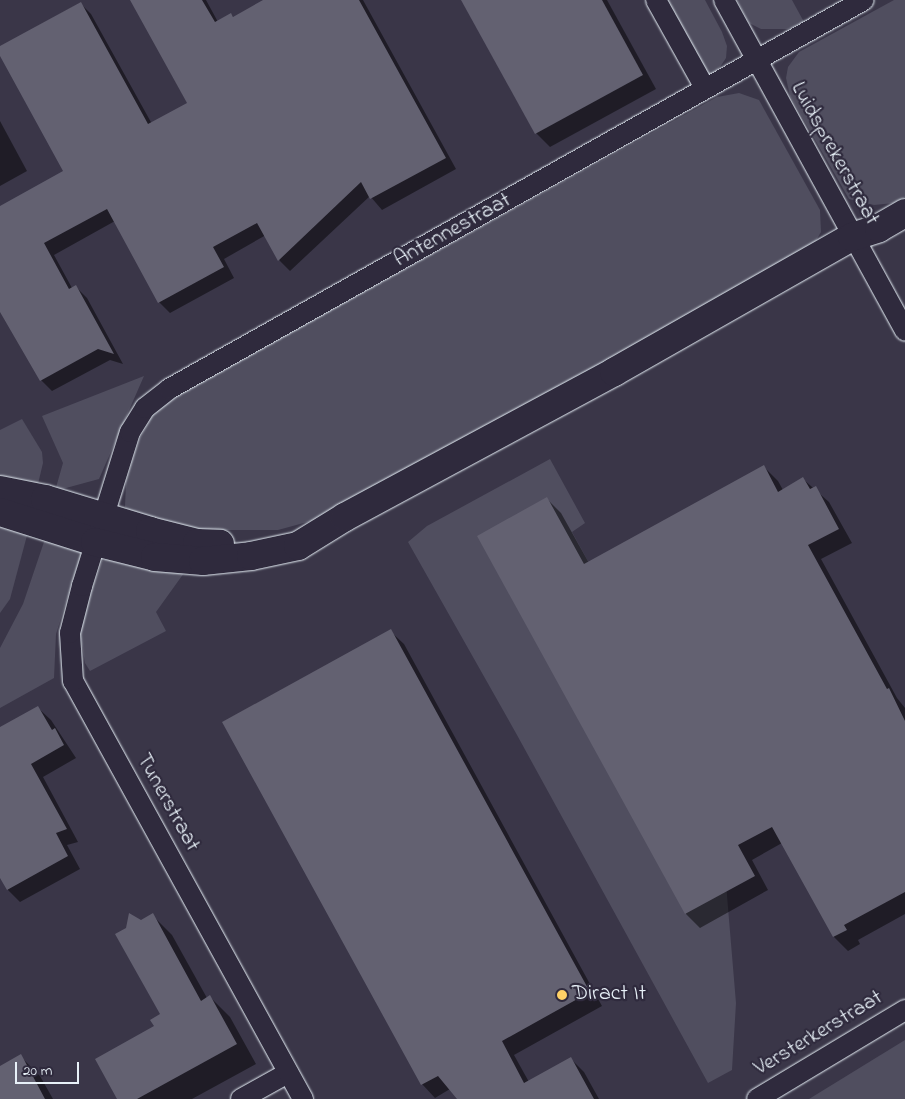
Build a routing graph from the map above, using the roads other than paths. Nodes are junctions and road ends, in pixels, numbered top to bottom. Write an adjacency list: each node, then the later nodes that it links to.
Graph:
1 (656, 0): 5 (street)
2 (724, 0): 4 (street, Luidsprekerstraat)
3 (864, 0): 4 (street, Antennestraat)
4 (755, 60): 5 (street, Antennestraat); 7 (street, Luidsprekerstraat)
5 (705, 88): 11 (street, Antennestraat)
6 (905, 213): 7 (street)
7 (852, 236): 8 (street, Luidsprekerstraat); 11 (street)
8 (905, 331)
9 (0, 490): 11 (street)
10 (0, 512): 11 (street)
11 (99, 529): 13 (street, Tunerstraat)
12 (905, 1010): 16 (street, Versterkerstraat)
13 (288, 1073): 14 (street); 15 (street)
14 (242, 1099)
15 (303, 1099)
16 (757, 1099)

